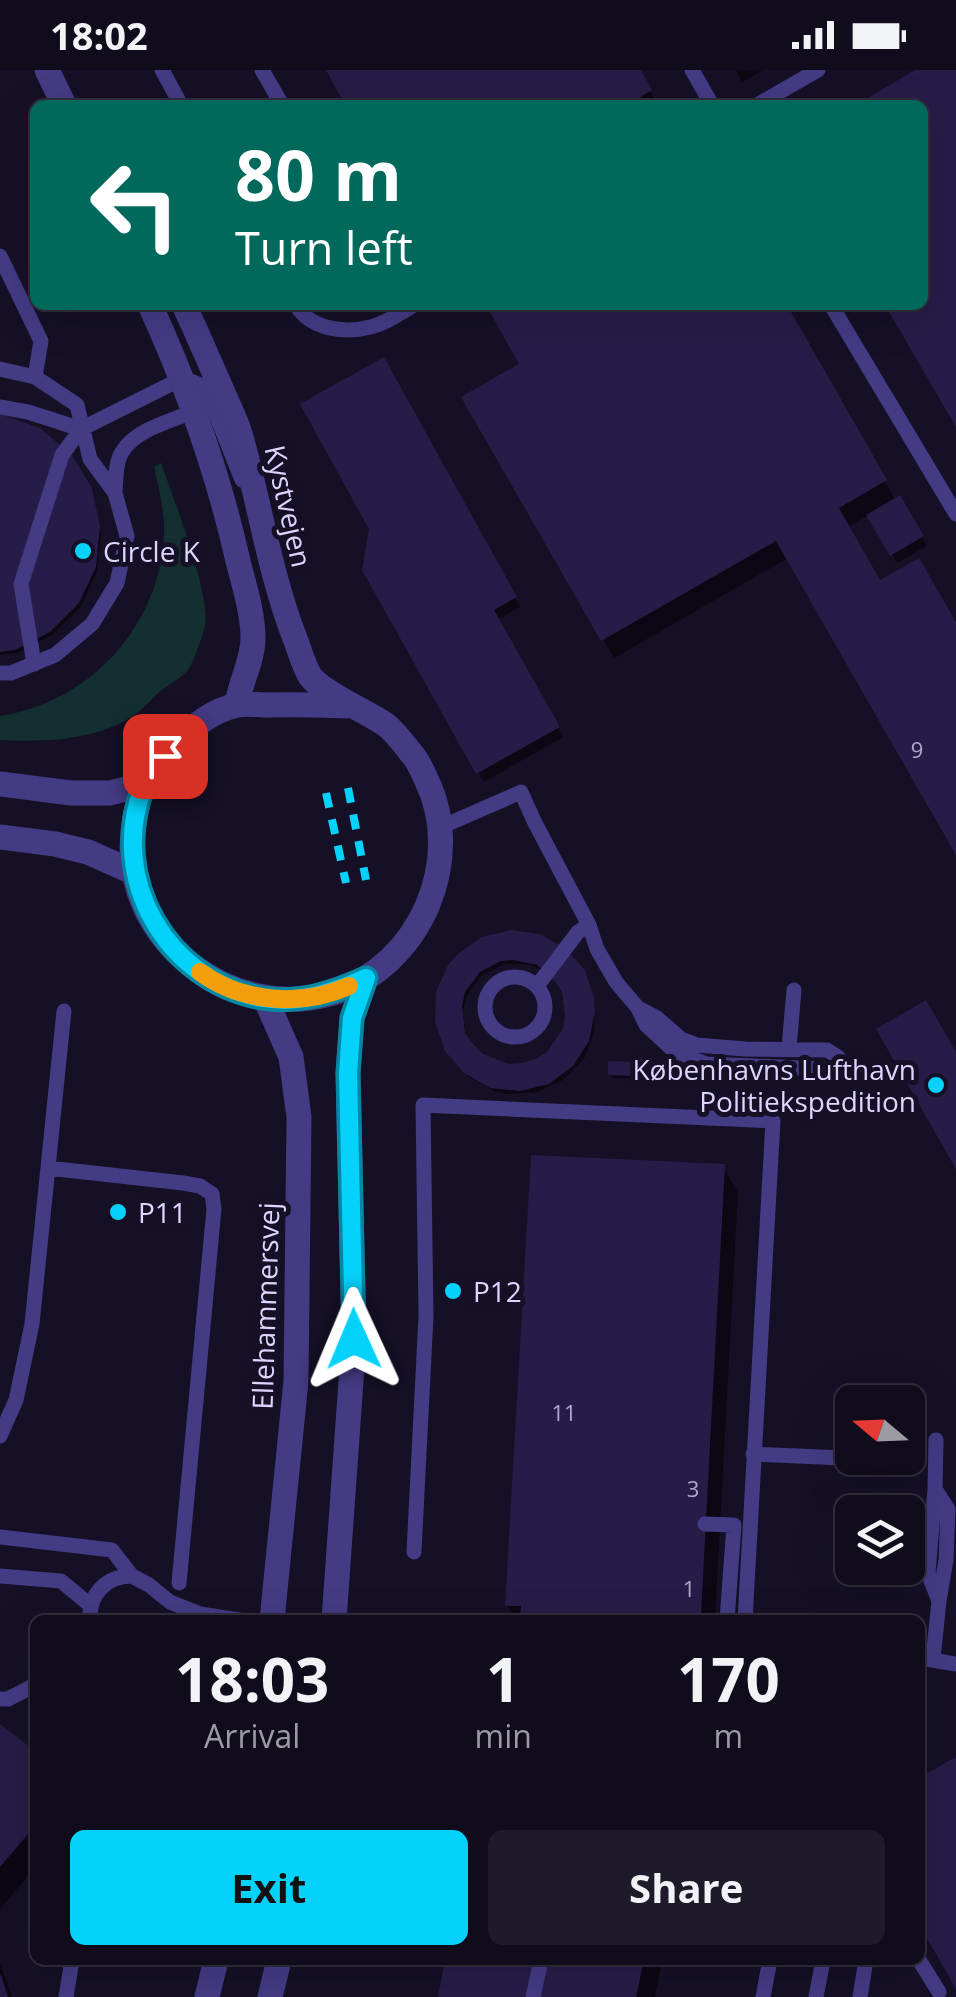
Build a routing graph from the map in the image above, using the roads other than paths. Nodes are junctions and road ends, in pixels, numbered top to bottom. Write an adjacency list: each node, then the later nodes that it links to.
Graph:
1 (47, 70): 6 (street)
2 (162, 70): 7 (lane)
3 (262, 70): 8 (lane)
4 (692, 70): 9 (lane)
5 (818, 70): 10 (lane)
6 (62, 100)
7 (178, 100)
8 (279, 100)
9 (709, 100)
10 (766, 100)
11 (0, 256): 18 (lane)
12 (152, 310): 19 (street)
13 (186, 310): 25 (street, Kystvejen)
14 (298, 310): 15 (lane)
15 (400, 310)
16 (834, 310): 24 (lane)
17 (0, 368): 18 (lane)
18 (35, 377): 22 (lane)
19 (184, 378): 21 (street); 22 (lane); 25 (lane)
20 (0, 407): 22 (lane)
21 (195, 411): 23 (lane); 28 (street)
22 (81, 429): 23 (lane); 26 (lane)
23 (115, 493): 26 (lane)
24 (956, 514)
25 (267, 544): 29 (street, Kystvejen)
26 (34, 664): 27 (lane)
27 (0, 673)
28 (238, 705): 29 (street); 31 (street)
29 (350, 706): 32 (street)
30 (0, 784): 31 (street)
31 (145, 784): 34 (street)
32 (442, 827): 35 (lane); 36 (street)
33 (0, 837): 34 (street)
34 (135, 874): 39 (street)
35 (589, 925): 37 (lane); 40 (lane)
36 (366, 978): 39 (street); 57 (street)
37 (538, 986): 37 (lane)
38 (794, 990): 42 (lane)
39 (264, 998): 56 (street, Ellehammersvej)
40 (638, 1008): 42 (lane); 42 (lane)
41 (64, 1011): 43 (lane)
42 (789, 1048)
43 (48, 1168): 44 (lane); 53 (lane)
44 (0, 1436)
45 (936, 1440): 60 (lane)
46 (753, 1454): 47 (lane); 50 (lane); 59 (lane)
47 (835, 1458)
48 (706, 1524): 58 (lane)
49 (0, 1537): 52 (lane)
50 (414, 1552)
51 (0, 1576): 54 (lane)
52 (132, 1576): 54 (lane); 55 (lane)
53 (179, 1582)
54 (90, 1613)
55 (213, 1615)
56 (272, 1615)
57 (334, 1615)
58 (728, 1615)
59 (745, 1615)
60 (926, 1659): 61 (lane)
61 (956, 1664)
62 (30, 1687): 63 (lane)
63 (0, 1700)
64 (71, 1965): 73 (lane)
65 (215, 1965): 74 (street)
66 (278, 1965): 75 (street)
67 (540, 1965): 76 (lane)
68 (769, 1965): 77 (lane)
69 (822, 1965): 78 (lane)
70 (865, 1965): 79 (lane)
71 (922, 1965): 72 (lane)
72 (939, 1992)
73 (66, 1997)
74 (207, 1997)
75 (270, 1997)
76 (534, 1997)
77 (764, 1997)
78 (816, 1997)
79 (860, 1997)

